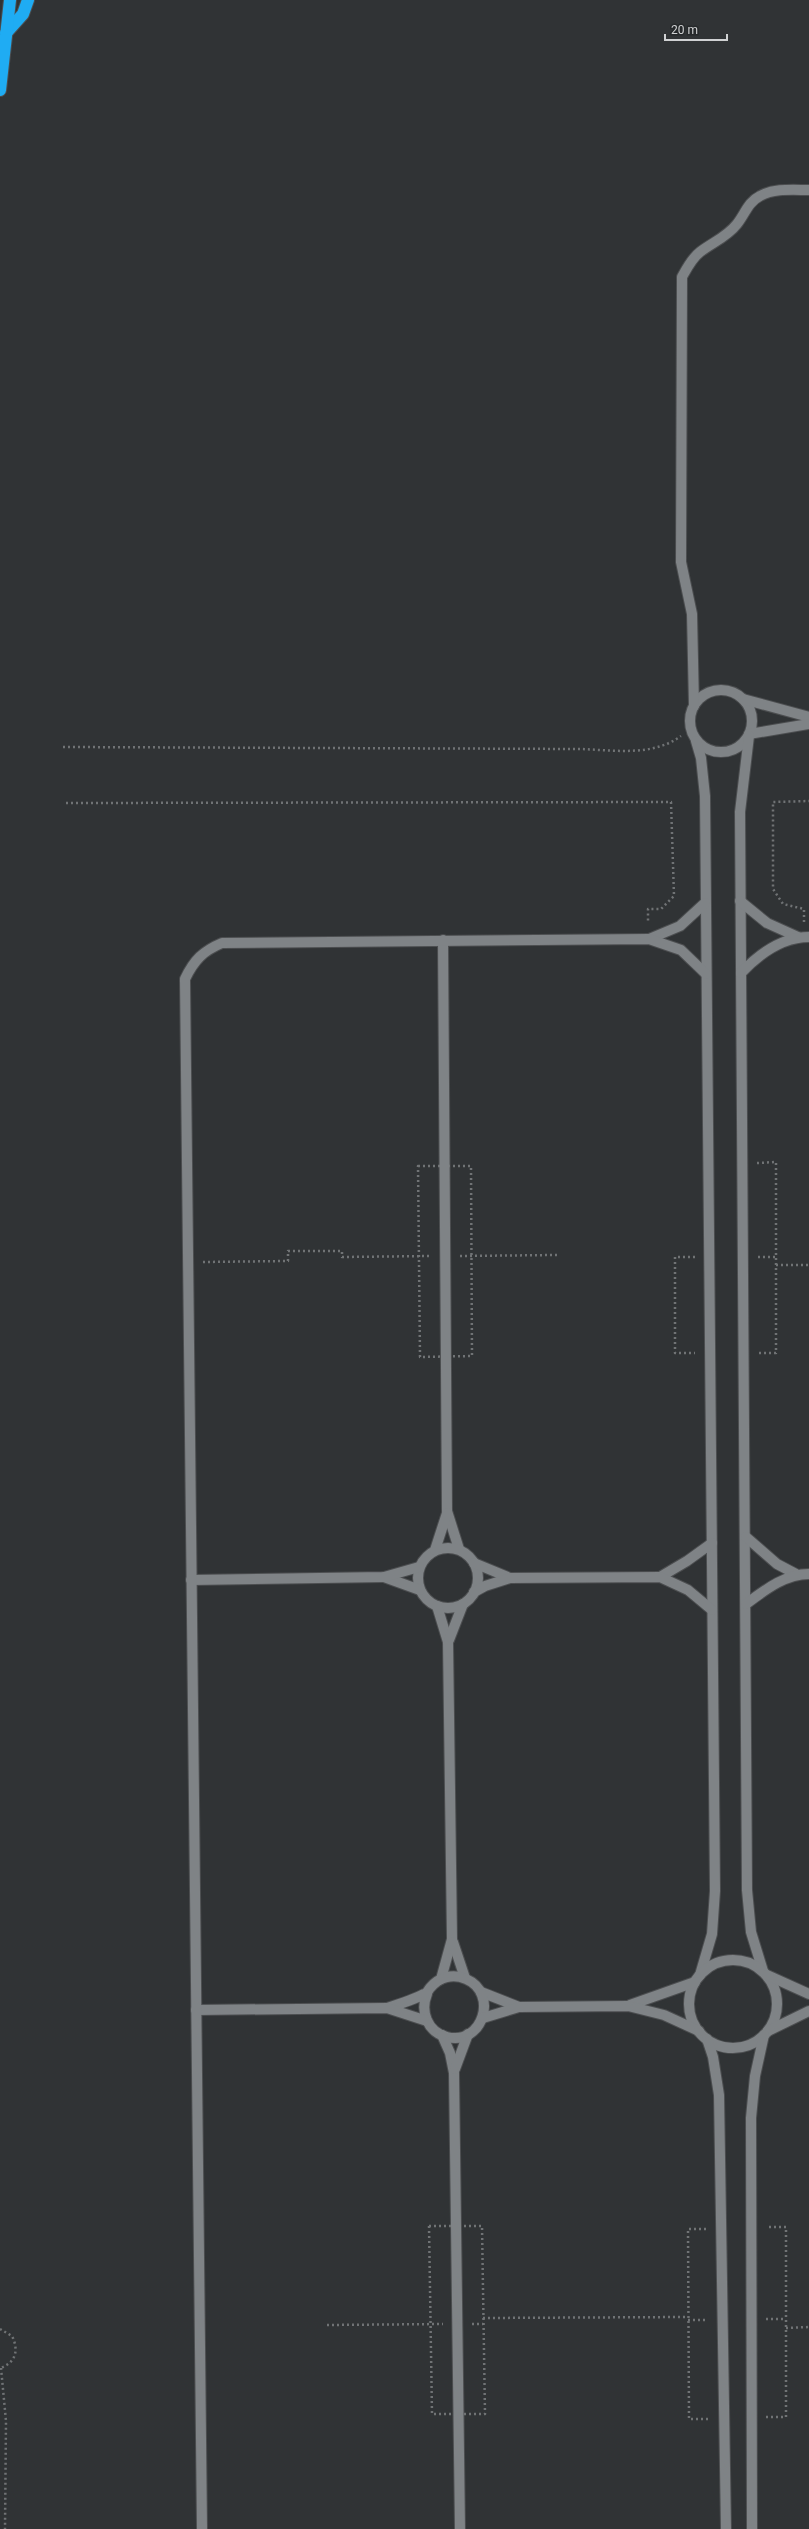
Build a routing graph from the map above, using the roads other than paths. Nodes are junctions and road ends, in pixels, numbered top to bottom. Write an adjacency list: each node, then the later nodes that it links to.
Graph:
1 (10, 0): 4 (highway)
2 (28, 0): 4 (highway)
3 (0, 10): 4 (highway)
4 (6, 32): 5 (highway)
5 (0, 90)
6 (809, 190): 8 (street)
7 (743, 699): 8 (street); 9 (street); 11 (street)
8 (694, 706): 12 (street)
9 (809, 717)
10 (809, 724): 11 (street)
11 (749, 735): 12 (street); 13 (street)
12 (696, 741): 14 (street)
13 (740, 901): 15 (street); 18 (street)
14 (705, 902): 16 (street); 19 (street)
15 (804, 937): 18 (street)
16 (649, 939): 17 (street); 19 (street)
17 (444, 940): 20 (street); 32 (street)
18 (741, 973): 21 (street)
19 (706, 974): 22 (street)
20 (448, 1511): 23 (street); 24 (street)
21 (746, 1536): 27 (street); 36 (street)
22 (712, 1543): 29 (street); 38 (street)
23 (435, 1550): 24 (street); 26 (street)
24 (459, 1550): 25 (street)
25 (474, 1563): 31 (street); 34 (street)
26 (419, 1567): 30 (street); 33 (street)
27 (796, 1574): 28 (street); 36 (street)
28 (809, 1574)
29 (660, 1577): 31 (street); 38 (street)
30 (384, 1578): 32 (street); 33 (street)
31 (510, 1578): 34 (street)
32 (191, 1580): 51 (street)
33 (420, 1590): 37 (street)
34 (474, 1592): 35 (street)
35 (463, 1604): 37 (street); 39 (street)
36 (746, 1604): 41 (street)
37 (437, 1606): 39 (street)
38 (712, 1610): 44 (street)
39 (448, 1642): 40 (street)
40 (452, 1939): 42 (street); 43 (street)
41 (764, 1972): 44 (street); 47 (street); 56 (street)
42 (465, 1978): 43 (street); 45 (street)
43 (441, 1979): 46 (street)
44 (698, 1979): 48 (street); 55 (street)
45 (481, 1992): 49 (street); 53 (street)
46 (426, 1994): 50 (street); 54 (street)
47 (809, 1994)
48 (628, 2006): 49 (street); 55 (street)
49 (519, 2007): 53 (street)
50 (387, 2008): 51 (street); 54 (street)
51 (196, 2010): 61 (street)
52 (809, 2011): 56 (street)
53 (483, 2018): 57 (street)
54 (427, 2021): 58 (street)
55 (699, 2031): 59 (street)
56 (766, 2033): 59 (street); 64 (street)
57 (468, 2034): 58 (street); 60 (street)
58 (442, 2035): 60 (street)
59 (707, 2039): 63 (street)
60 (454, 2072): 62 (street)
61 (202, 2529)
62 (460, 2529)
63 (726, 2529)
64 (752, 2529)

